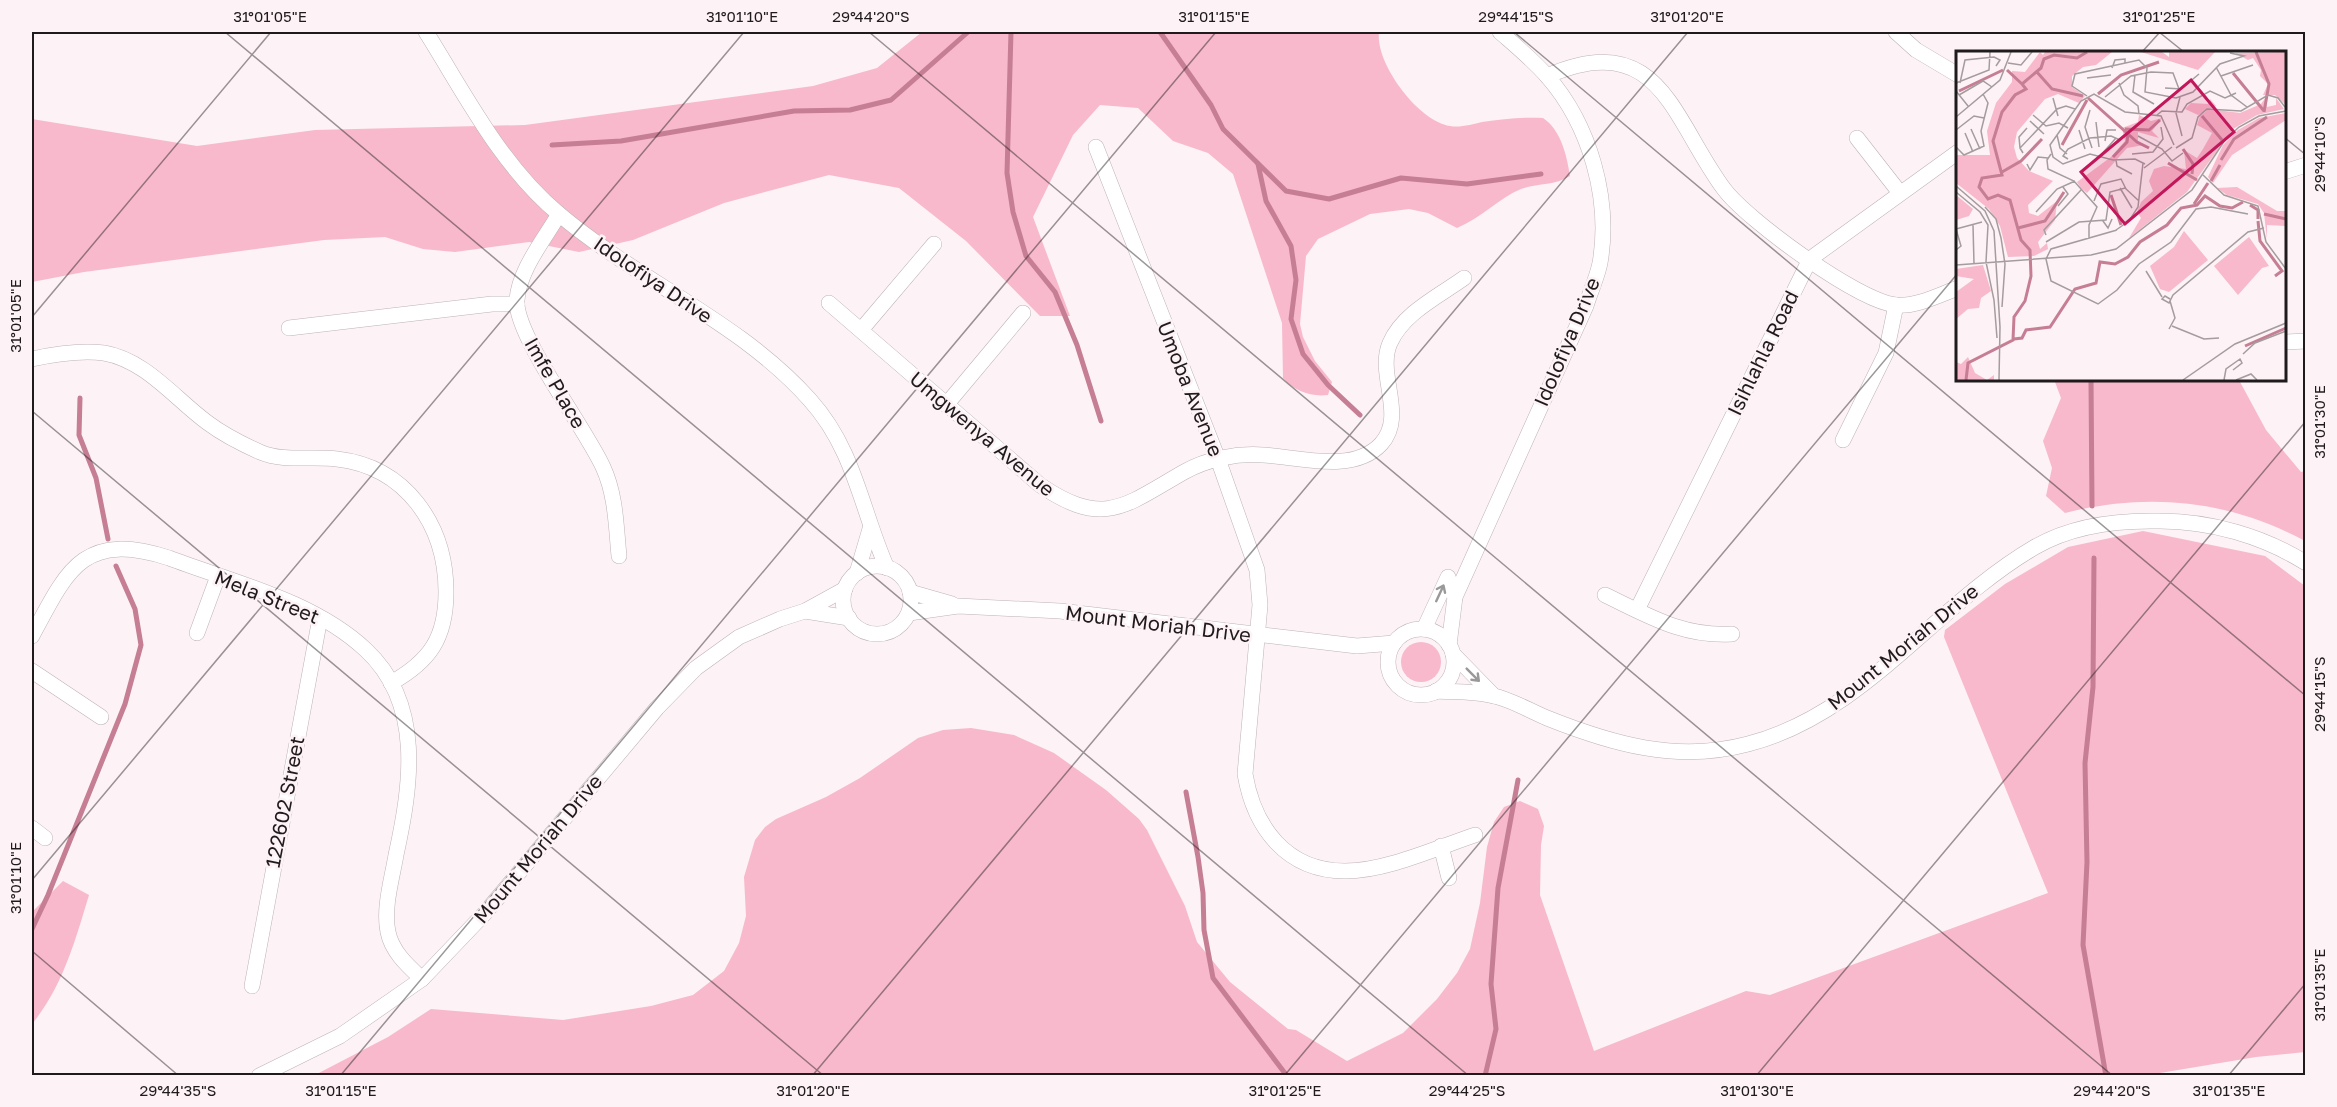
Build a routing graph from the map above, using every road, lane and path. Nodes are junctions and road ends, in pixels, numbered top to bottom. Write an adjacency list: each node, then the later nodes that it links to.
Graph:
1 (426, 32): 12 (street, Idolofiya Drive)
2 (1500, 32): 5 (street, Idolofiya Drive)
3 (1896, 32): 4 (street)
4 (1956, 74)
5 (1547, 76): 14 (street); 38 (street, Idolofiya Drive)
6 (1857, 138): 11 (street)
7 (1096, 147): 28 (street, Umoba Avenue)
8 (1956, 153): 11 (street, Isihlahla Road)
9 (2306, 165): 10 (street)
10 (2286, 171)
11 (1900, 193): 14 (street, Isihlahla Road)
12 (559, 214): 18 (street); 29 (street, Idolofiya Drive)
13 (934, 244): 22 (street)
14 (1810, 259): 19 (street); 40 (street, Isihlahla Road)
15 (1464, 278): 28 (street, Umgwenya Avenue)
16 (1956, 289): 19 (street)
17 (829, 303): 22 (street, Umgwenya Avenue)
18 (517, 304): 21 (street); 30 (street, Imfe Place)
19 (1896, 305): 27 (street)
20 (1023, 314): 26 (street)
21 (289, 328)
22 (861, 330): 26 (street, Umgwenya Avenue)
23 (2306, 341): 24 (street)
24 (2286, 342)
25 (32, 359): 55 (street)
26 (946, 405): 28 (street, Umgwenya Avenue)
27 (1844, 440)
28 (1218, 459): 49 (street, Umoba Avenue)
29 (870, 529): 32 (street, Idolofiya Drive); 33 (street, Idolofiya Drive)
30 (619, 556)
31 (2306, 563): 57 (street, Mount Moriah Drive)
32 (887, 568): 33 (street); 36 (street)
33 (857, 573): 35 (street, Mount Moriah Drive)
34 (218, 576): 43 (street, Mela Street); 46 (street); 48 (street, Mela Street)
35 (845, 589): 41 (street, Mount Moriah Drive); 44 (street)
36 (910, 592): 39 (street, Mount Moriah Drive); 42 (street)
37 (1605, 596): 40 (street)
38 (1455, 597): 45 (street, one-way to 38); 52 (street, Idolofiya Drive)
39 (958, 606): 42 (street, Mount Moriah Drive); 49 (street, Mount Moriah Drive)
40 (1637, 610): 47 (street)
41 (806, 611): 44 (street, Mount Moriah Drive); 64 (street, Mount Moriah Drive)
42 (909, 614): 44 (street, Mount Moriah Drive)
43 (320, 618): 55 (street, Mela Street); 65 (street, 122602 Street)
44 (849, 618)
45 (1424, 629): 50 (street, Mount Moriah Drive); 52 (street, Mount Moriah Drive)
46 (197, 633)
47 (1732, 634)
48 (32, 636)
49 (1258, 636): 51 (street, Mount Moriah Drive); 62 (street, Umoba Avenue)
50 (1394, 643): 51 (street, Mount Moriah Drive); 53 (street)
51 (1357, 646): 53 (street, Mount Moriah Drive)
52 (1451, 650): 56 (street); 57 (street, Mount Moriah Drive, one-way to 57)
53 (1388, 660): 56 (street, Mount Moriah Drive)
54 (32, 671): 58 (street)
55 (391, 683): 64 (street, Mela Street)
56 (1436, 691): 57 (street, Mount Moriah Drive)
57 (1494, 696)
58 (100, 717)
59 (32, 828): 61 (street)
60 (1475, 835): 62 (street, Umoba Avenue)
61 (45, 838)
62 (1441, 846): 63 (street)
63 (1449, 878)
64 (422, 979): 66 (street, Mount Moriah Drive)
65 (252, 987)
66 (259, 1076)

